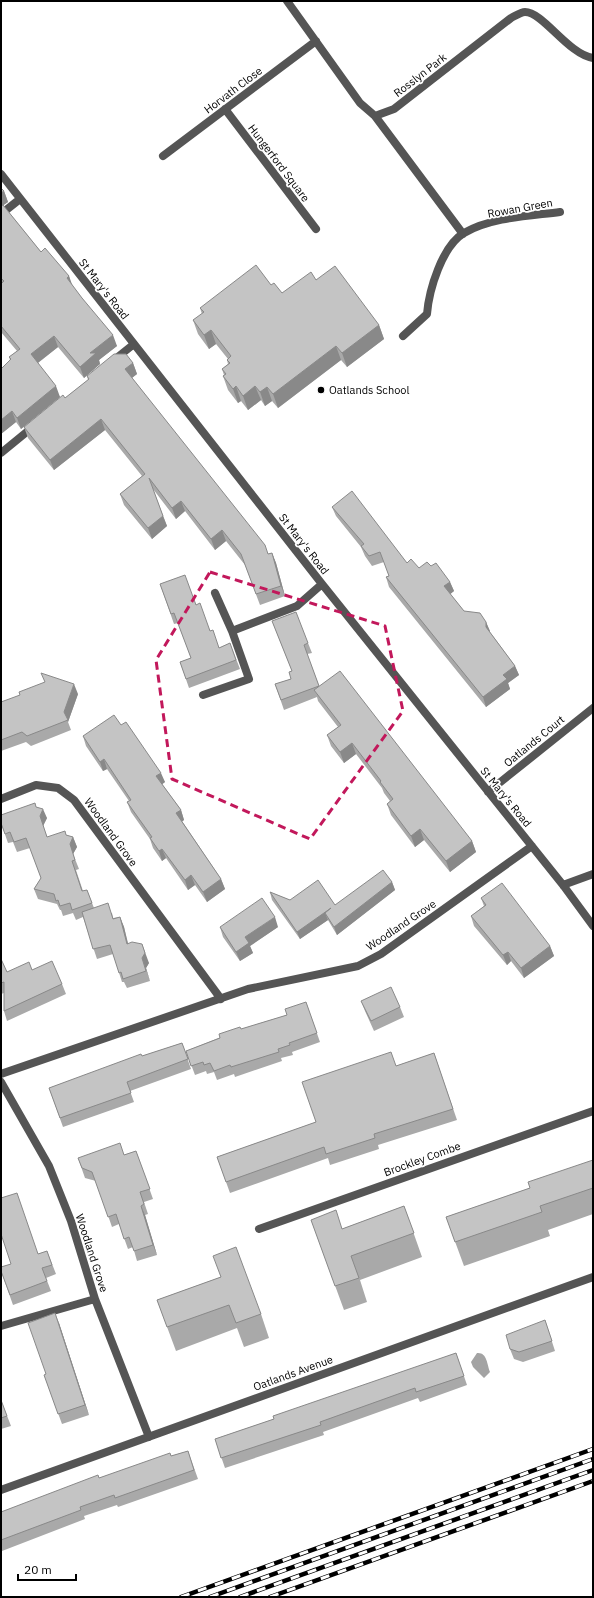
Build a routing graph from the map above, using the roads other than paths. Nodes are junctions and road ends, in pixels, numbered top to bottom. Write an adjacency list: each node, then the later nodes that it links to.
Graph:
1 (287, 1): 2 (street)
2 (316, 41): 4 (street, Horvath Close); 5 (street)
3 (593, 58): 5 (street, Rosslyn Park)
4 (225, 109): 6 (street, Horvath Close); 11 (street, Hungerford Square)
5 (375, 116): 12 (street)
6 (163, 156)
7 (1, 174): 8 (street, St Mary's Road)
8 (20, 199): 10 (street); 14 (street, St Mary's Road)
9 (560, 212): 12 (street, Rowan Green)
10 (1, 214)
11 (316, 229)
12 (463, 234): 13 (street, Rowan Green)
13 (404, 336)
14 (134, 344): 15 (street); 18 (street, St Mary's Road)
15 (110, 364)
16 (39, 422): 17 (street)
17 (1, 454)
18 (322, 584): 20 (street); 23 (street, St Mary's Road)
19 (215, 593): 20 (street)
20 (232, 631): 21 (street)
21 (202, 695)
22 (593, 708): 23 (street, Oatlands Court)
23 (488, 792): 25 (street, St Mary's Road)
24 (1, 799): 29 (street, Woodland Grove)
25 (532, 846): 27 (street, St Mary's Road); 29 (street, Woodland Grove)
26 (593, 874): 27 (street)
27 (563, 885): 28 (street, St Mary's Road)
28 (593, 926)
29 (221, 998): 30 (street, Woodland Grove)
30 (1, 1074)
31 (1, 1082): 35 (street, Woodland Grove)
32 (593, 1110): 33 (street, Brockley Combe)
33 (259, 1229)
34 (593, 1277): 37 (street, Oatlands Avenue)
35 (94, 1299): 36 (street); 37 (street, Woodland Grove)
36 (1, 1326)
37 (149, 1436): 38 (street, Oatlands Avenue)
38 (1, 1490)

